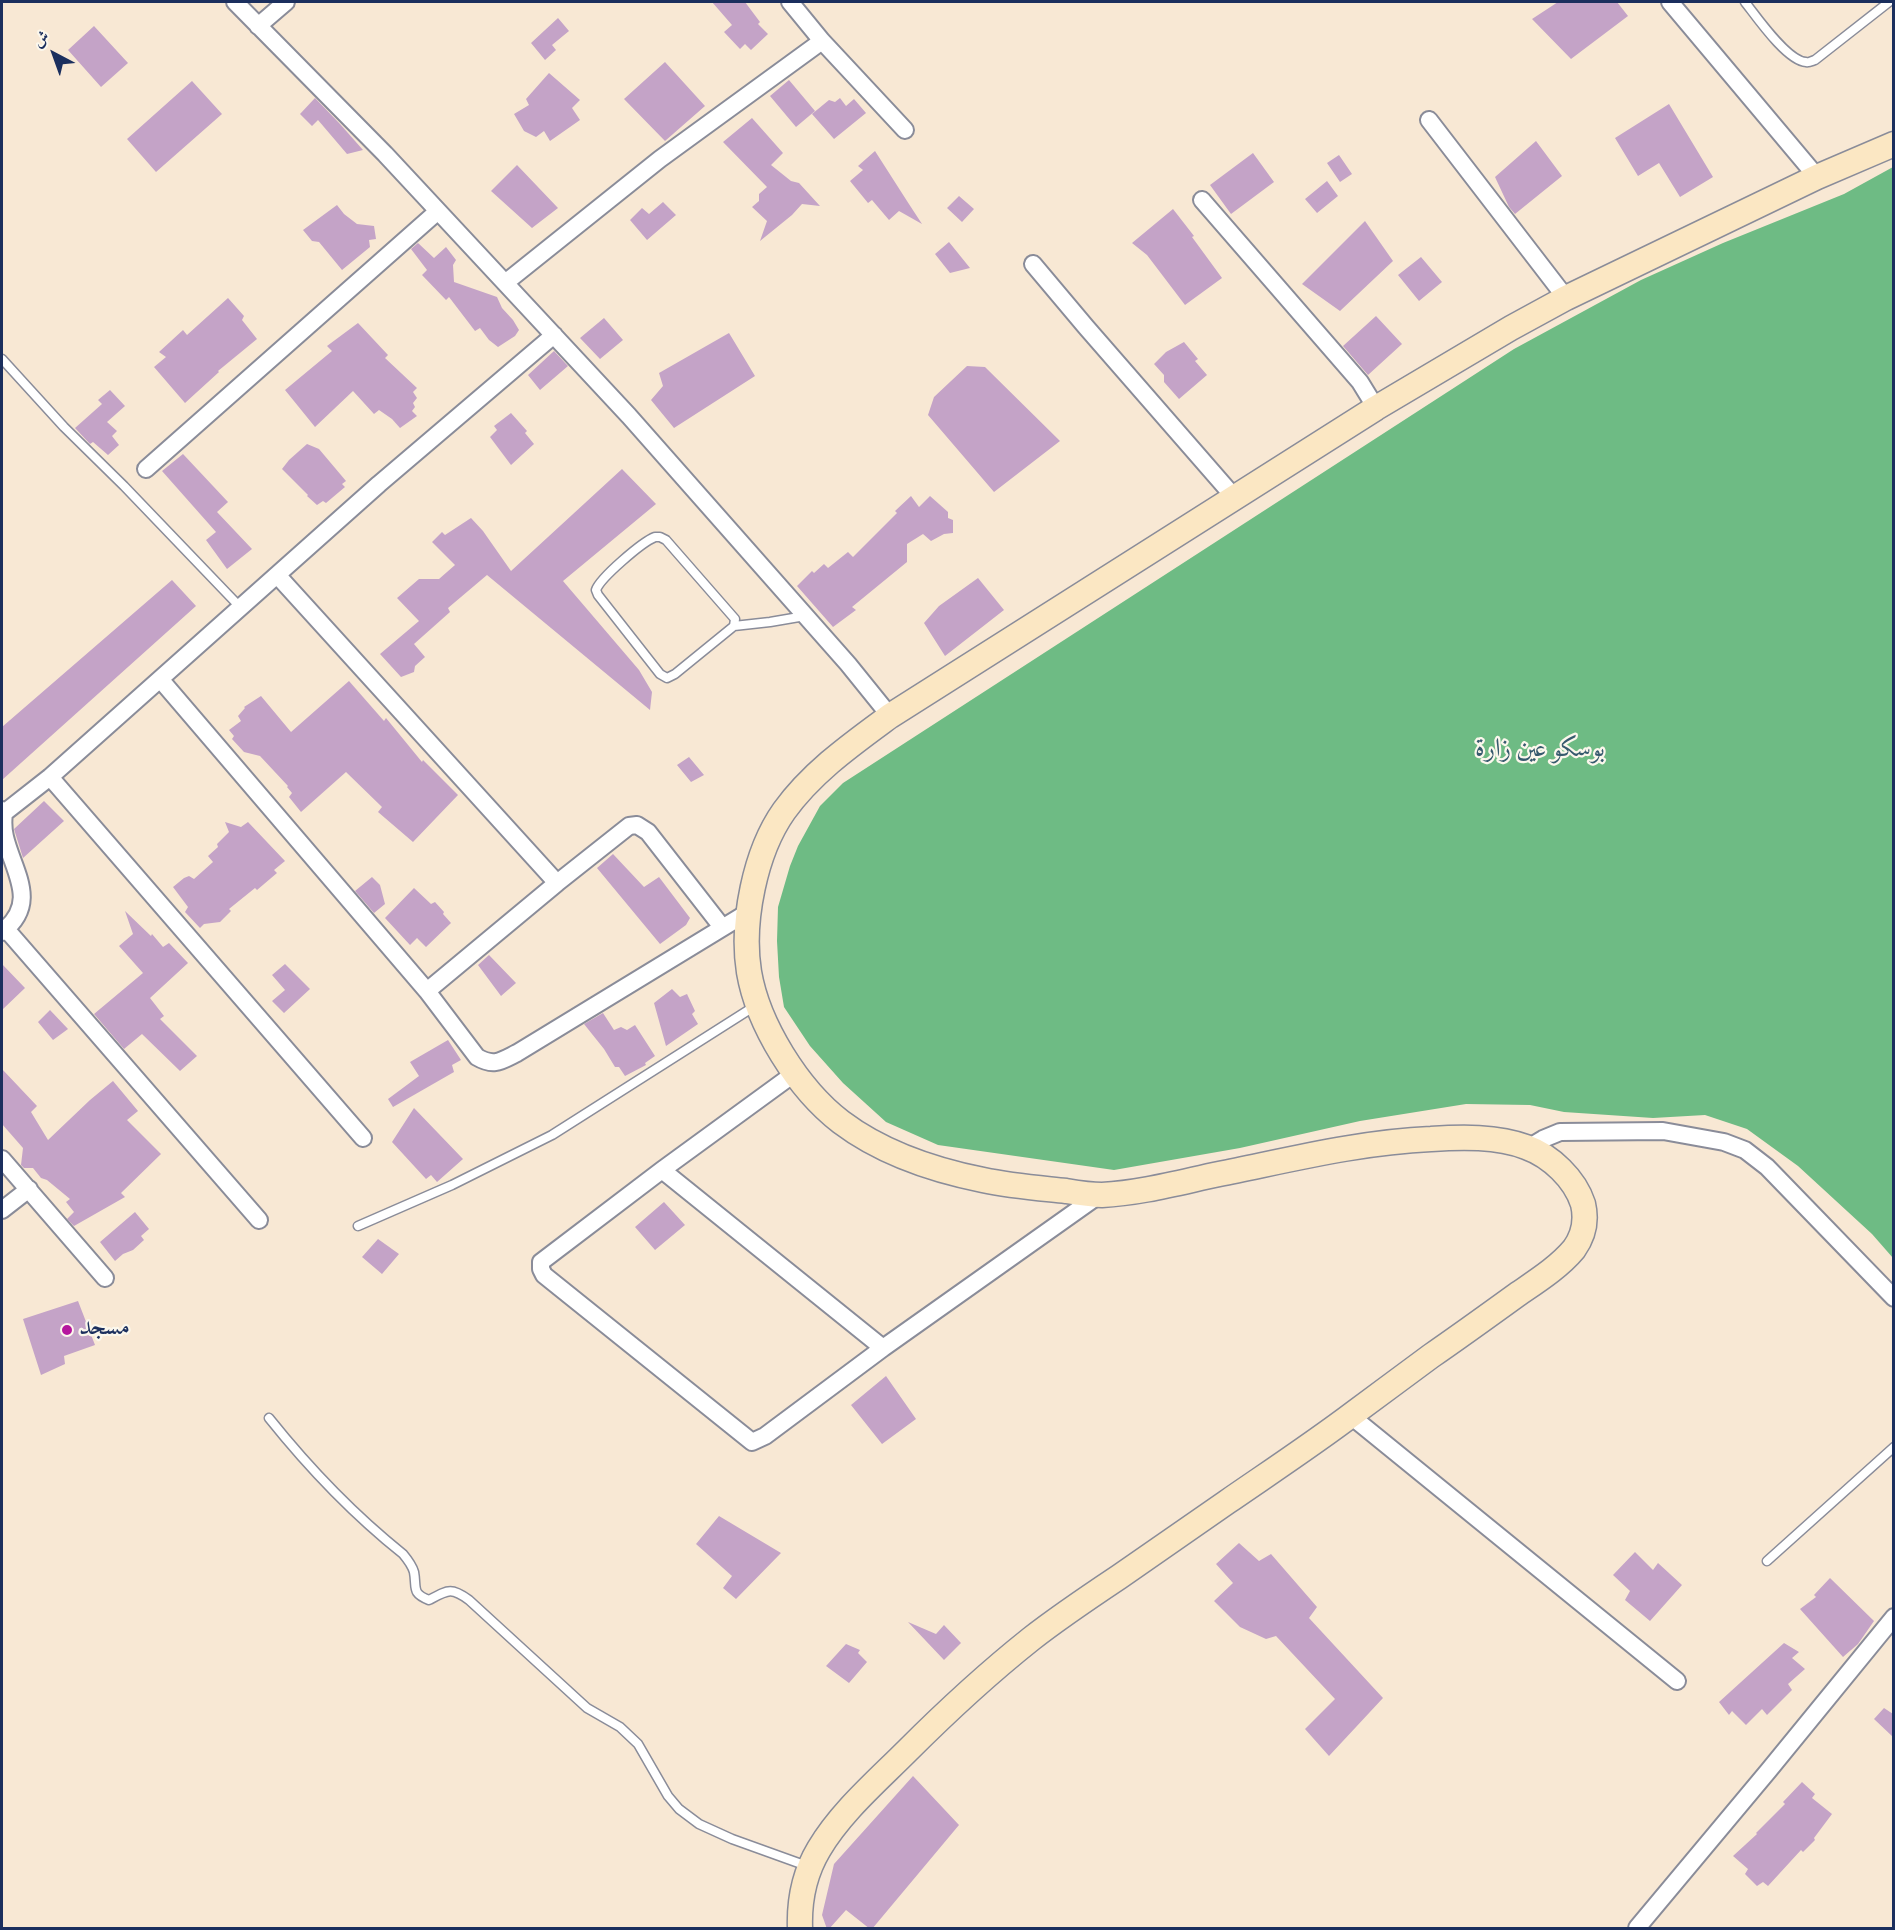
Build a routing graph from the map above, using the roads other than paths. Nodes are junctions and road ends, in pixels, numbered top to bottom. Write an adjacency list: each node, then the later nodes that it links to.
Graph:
1 (235, 2): 7 (street)
2 (286, 2): 7 (street)
3 (790, 2): 8 (street)
4 (1670, 2): 12 (street)
5 (1745, 2): 6 (lane)
6 (1889, 2)
7 (258, 26): 14 (street)
8 (822, 41): 10 (street); 16 (street)
9 (1428, 120): 17 (street)
10 (905, 130)
11 (1893, 144): 12 (main road)
12 (1817, 177): 17 (main road)
13 (1202, 200): 20 (street)
14 (438, 211): 16 (street); 21 (street)
15 (1034, 264): 22 (street)
16 (505, 283): 18 (street)
17 (1566, 298): 20 (main road)
18 (554, 335): 23 (street); 25 (street)
19 (2, 359): 24 (lane)
20 (1376, 408): 22 (main road)
21 (146, 469)
22 (1235, 498): 28 (main road)
23 (278, 576): 24 (street); 31 (street)
24 (241, 608): 27 (street)
25 (805, 616): 26 (lane); 28 (street)
26 (735, 626): 26 (lane)
27 (160, 679): 29 (street); 35 (street)
28 (891, 716): 32 (main road)
29 (50, 777): 30 (street); 38 (street)
30 (3, 812): 34 (street)
31 (557, 883): 33 (street); 35 (street)
32 (750, 911): 33 (street); 36 (main road)
33 (722, 927): 35 (street)
34 (4, 930): 45 (street)
35 (427, 991)
36 (758, 1004): 37 (main road); 46 (lane)
37 (795, 1073): 41 (street); 43 (main road)
38 (363, 1138)
39 (1528, 1148): 43 (main road); 48 (street); 50 (main road)
40 (2, 1159): 42 (street)
41 (662, 1170): 49 (street); 49 (street)
42 (29, 1189): 44 (street); 47 (street)
43 (1099, 1195): 49 (street)
44 (2, 1210)
45 (259, 1220)
46 (358, 1226)
47 (105, 1278)
48 (1893, 1298)
49 (884, 1348)
50 (1351, 1416): 55 (street); 56 (main road)
51 (269, 1418): 56 (lane)
52 (1893, 1447): 53 (lane)
53 (1767, 1561)
54 (1893, 1617): 58 (street)
55 (1677, 1681)
56 (810, 1867): 57 (main road)
57 (800, 1929)
58 (1637, 1929)

